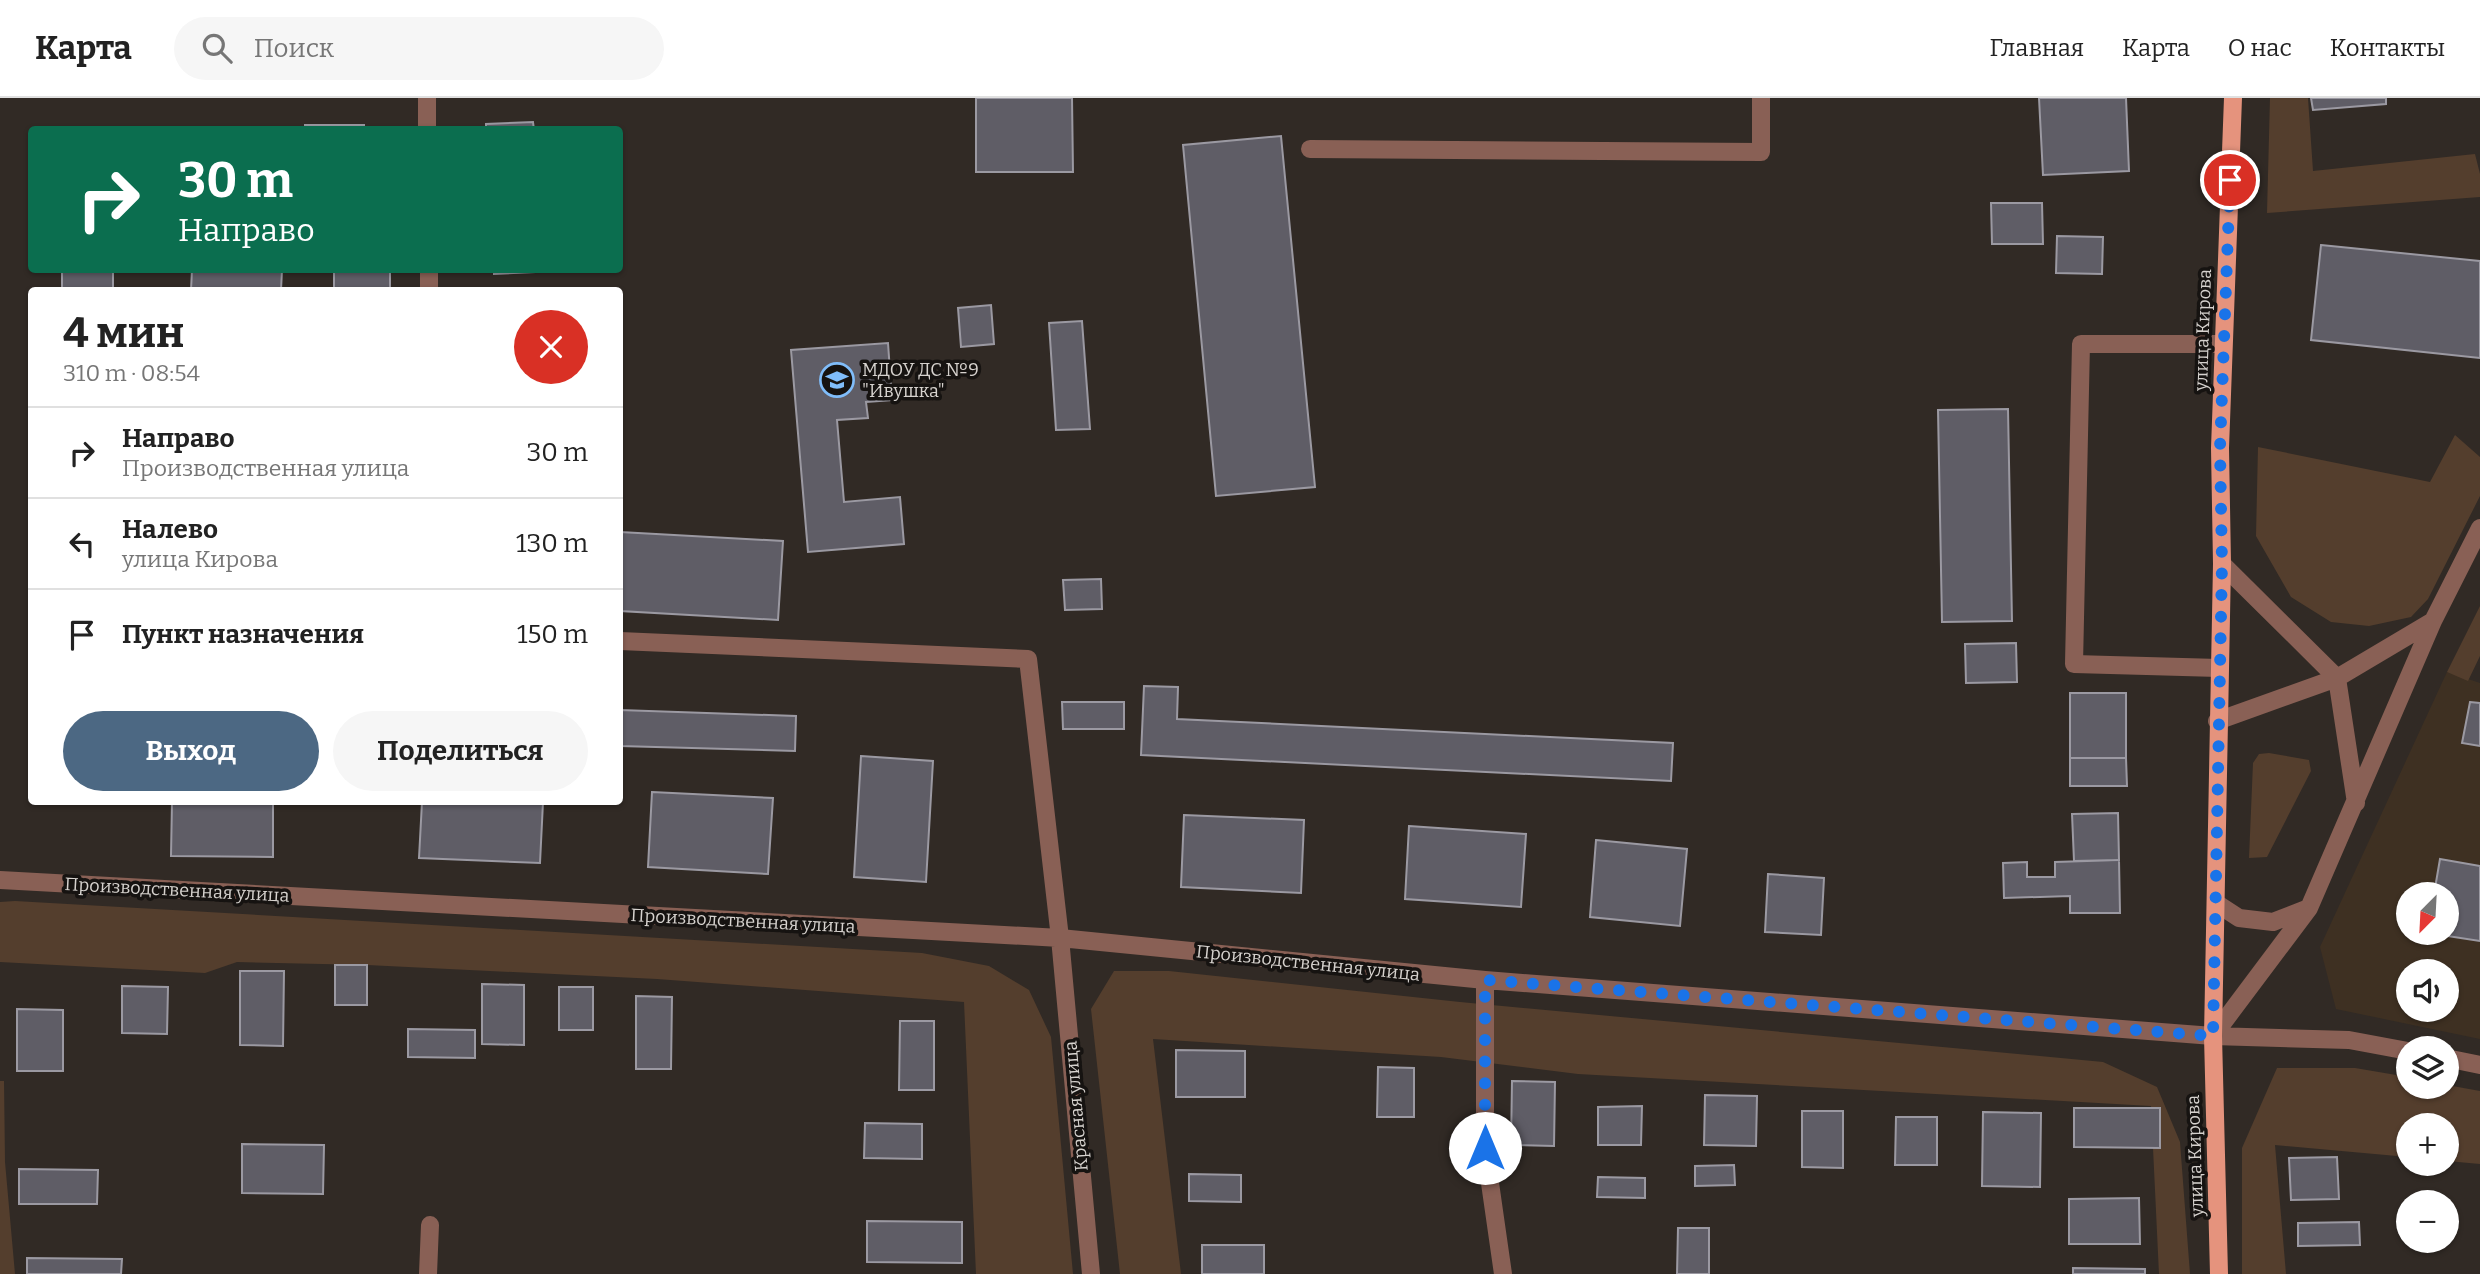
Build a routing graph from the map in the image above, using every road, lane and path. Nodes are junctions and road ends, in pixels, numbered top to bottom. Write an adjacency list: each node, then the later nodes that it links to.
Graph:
1 (427, 98): 4 (street)
2 (1761, 98): 5 (street)
3 (2233, 98): 6 (main road, улица Кирова)
4 (427, 126)
5 (1310, 149)
6 (2223, 344): 8 (main road, улица Кирова); 11 (street)
7 (2480, 528): 9 (street)
8 (2222, 564): 11 (main road, улица Кирова); 12 (street)
9 (2433, 621): 12 (street); 14 (street)
10 (623, 641): 18 (street, Красная улица)
11 (2219, 668): 13 (main road, улица Кирова)
12 (2337, 678): 13 (street); 14 (street)
13 (2217, 721): 16 (main road, улица Кирова)
14 (2356, 803): 17 (street)
15 (0, 880): 18 (street, Производственная улица)
16 (2216, 903): 17 (street); 20 (main road, улица Кирова)
17 (2309, 908): 20 (street)
18 (1060, 938): 19 (street, Производственная улица); 26 (street, Красная улица)
19 (1485, 980): 20 (street, Производственная улица); 27 (street)
20 (2213, 1036): 21 (street, Производственная улица); 28 (main road, улица Кирова)
21 (2396, 1049)
22 (2459, 1061): 23 (street)
23 (2480, 1065)
24 (430, 1225): 25 (street)
25 (428, 1274)
26 (1091, 1274)
27 (1503, 1274)
28 (2219, 1274)

